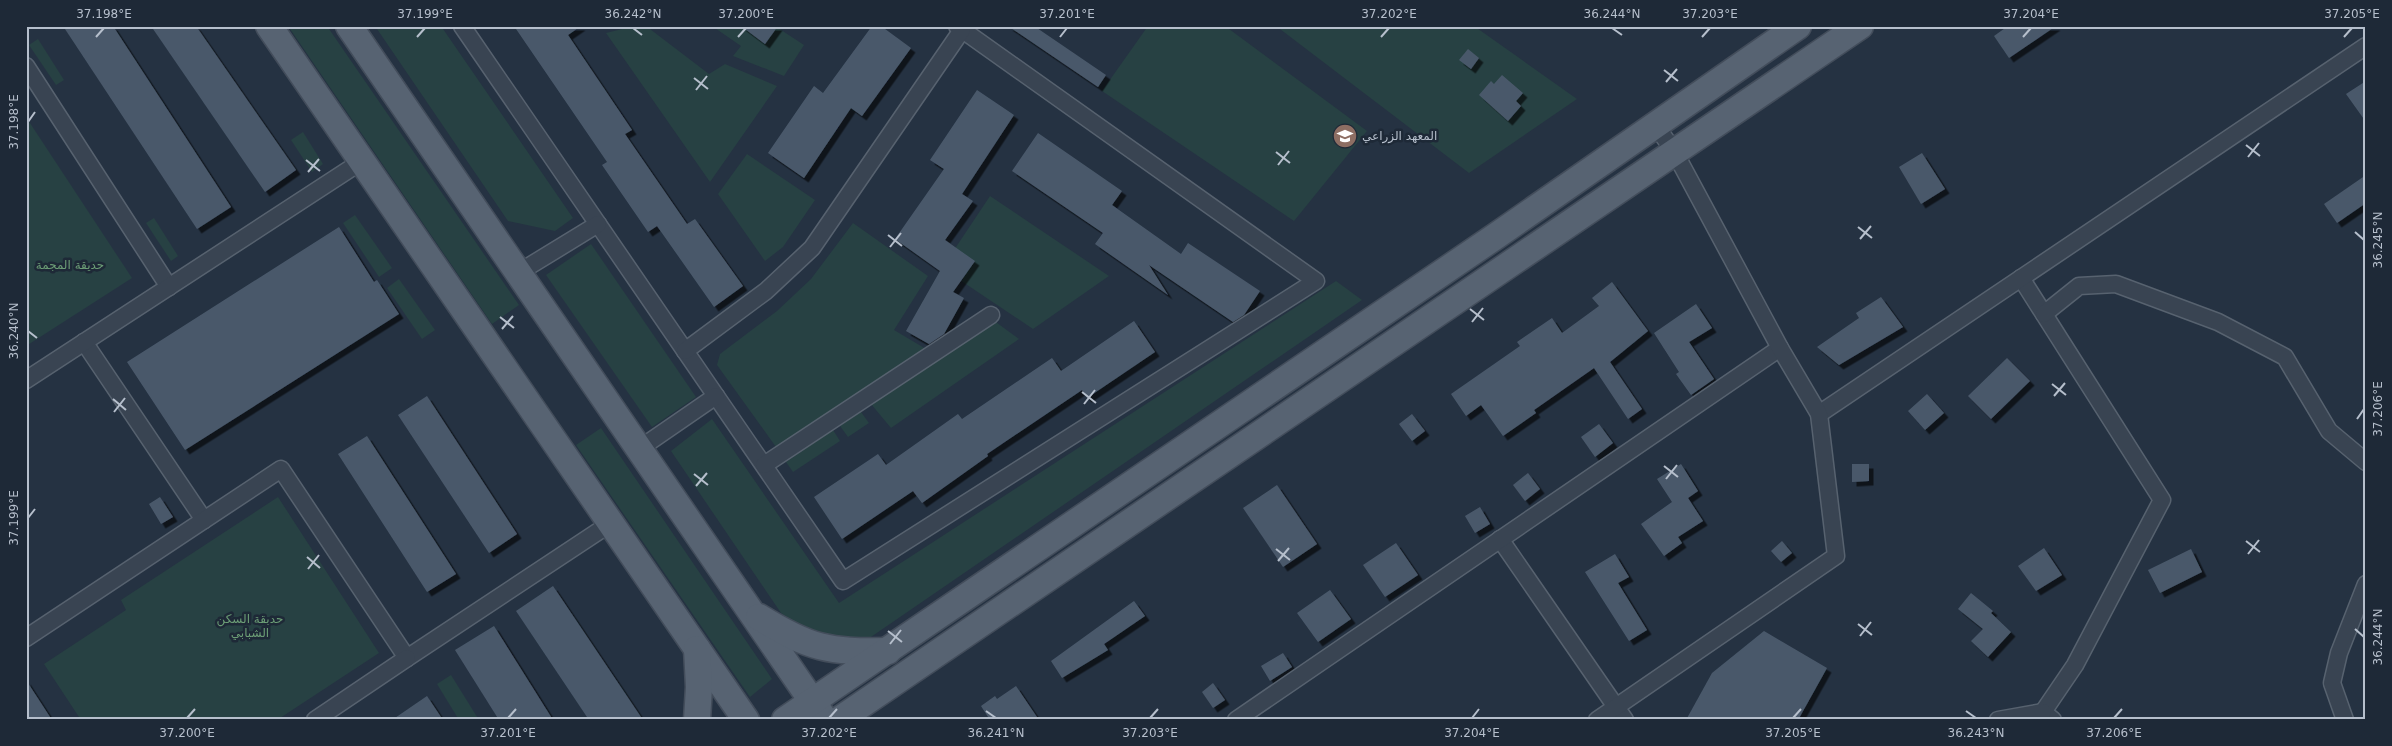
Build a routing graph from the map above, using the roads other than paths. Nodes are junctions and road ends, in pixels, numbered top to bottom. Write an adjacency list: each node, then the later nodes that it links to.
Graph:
1 (269, 26): 11 (main road)
2 (349, 26): 13 (main road)
3 (462, 26): 12 (street)
4 (1798, 26): 9 (main road)
5 (1860, 26): 10 (main road)
6 (959, 28): 20 (street); 26 (street)
7 (2366, 46): 14 (street)
8 (26, 66): 15 (street)
9 (1656, 126): 10 (street); 34 (main road)
10 (1674, 151): 19 (street); 43 (main road)
11 (362, 161): 15 (street); 28 (main road)
12 (598, 224): 13 (street); 20 (street)
13 (518, 274): 24 (main road)
14 (2021, 278): 16 (street); 23 (street)
15 (169, 287): 18 (street)
16 (2044, 314): 25 (street); 38 (street)
17 (991, 315): 26 (street)
18 (84, 342): 21 (street); 27 (street)
19 (1780, 348): 23 (street); 29 (street)
20 (685, 351): 22 (street)
21 (26, 380)
22 (716, 396): 24 (street); 26 (street)
23 (1819, 414): 37 (street)
24 (639, 450): 31 (main road)
25 (2366, 462)
26 (764, 465)
27 (204, 520): 32 (street); 35 (street)
28 (611, 523): 33 (main road); 35 (street)
29 (1500, 539): 37 (street); 44 (street)
30 (2366, 584): 47 (street)
31 (750, 611): 34 (main road); 36 (main road)
32 (26, 638)
33 (697, 648): 40 (main road); 41 (main road)
34 (888, 651): 36 (main road)
35 (407, 658): 39 (street)
36 (819, 711): 42 (main road)
37 (1621, 713): 45 (street)
38 (2048, 716): 46 (street)
39 (315, 720)
40 (697, 720)
41 (746, 720)
42 (785, 720)
43 (839, 720)
44 (1236, 720)
45 (1597, 720)
46 (1998, 720)
47 (2345, 720)

